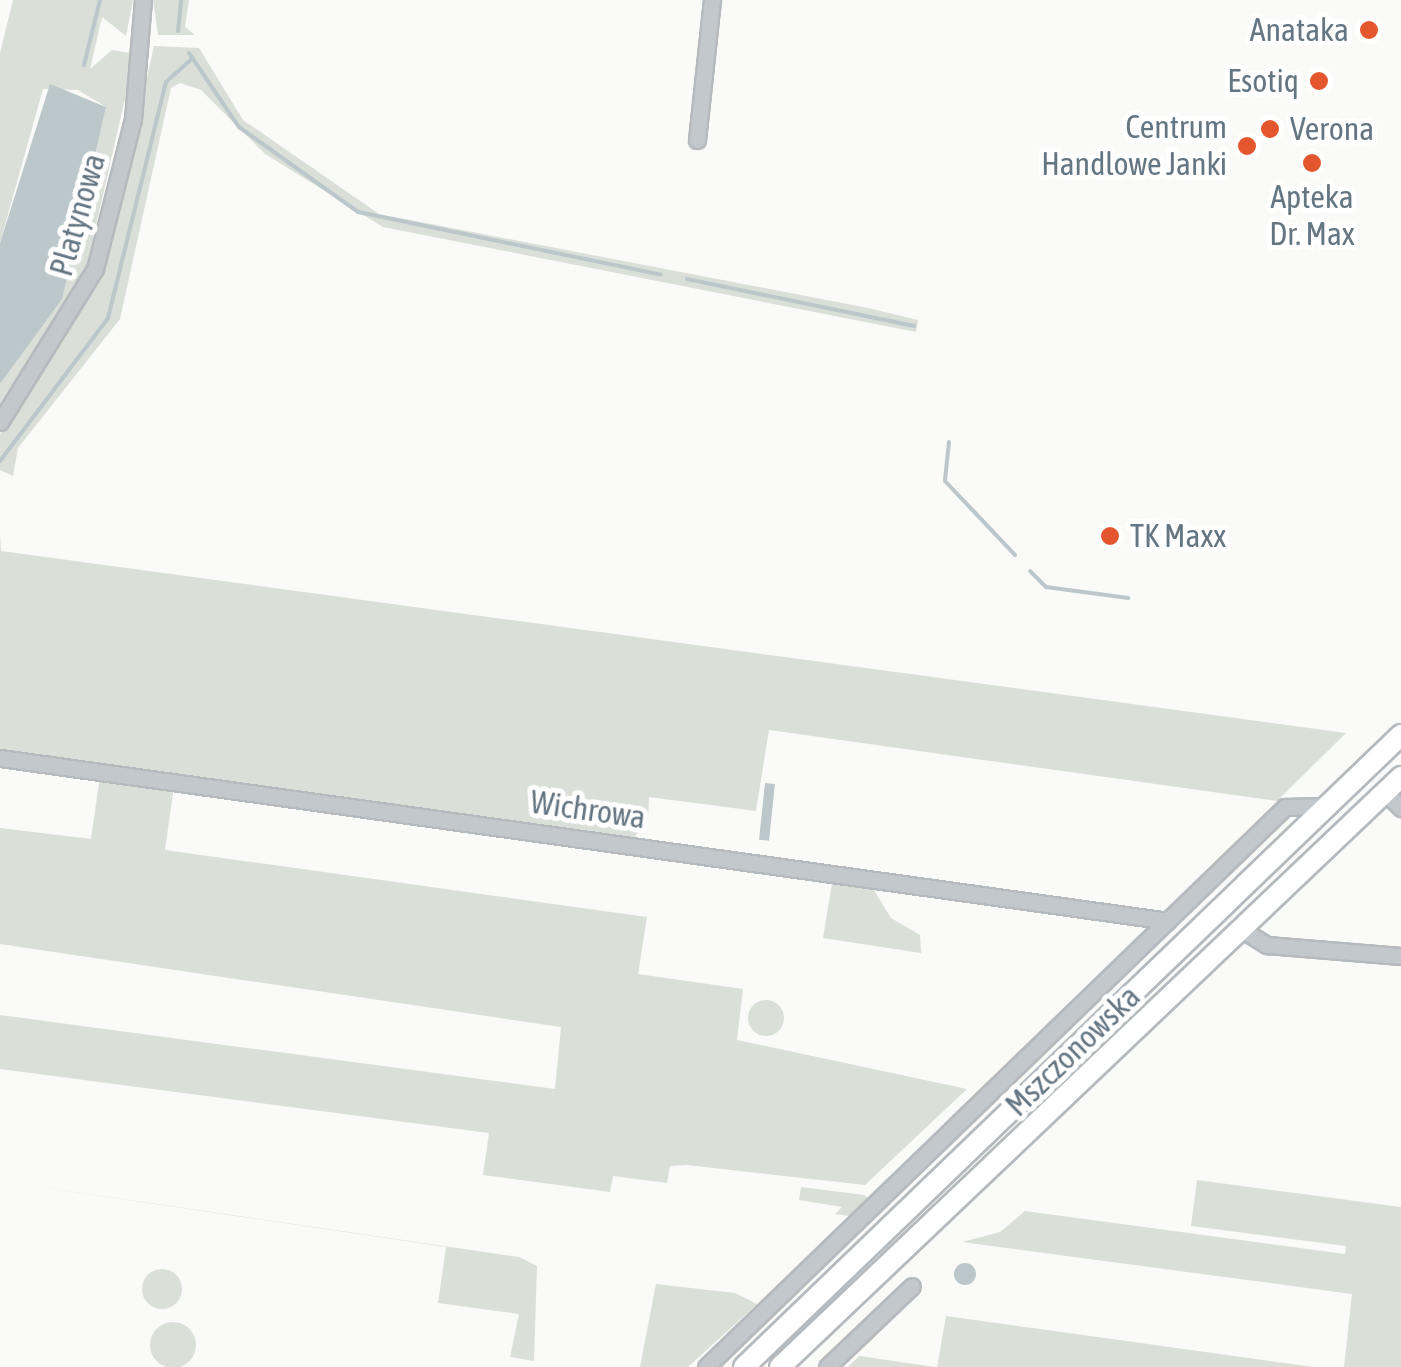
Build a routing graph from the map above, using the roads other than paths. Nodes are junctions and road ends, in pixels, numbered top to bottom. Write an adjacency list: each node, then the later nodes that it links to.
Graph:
1 (142, 0): 4 (street, Platynowa)
2 (712, 0): 3 (street)
3 (696, 140)
4 (0, 422)
5 (1401, 735): 8 (main road, Mszczonowska)
6 (0, 758): 10 (street, Wichrowa)
7 (1393, 785): 9 (street); 11 (main road, Mszczonowska)
8 (1327, 806): 10 (street); 15 (main road, Mszczonowska)
9 (1401, 808)
10 (1168, 921): 14 (street)
11 (1241, 929): 12 (street); 16 (main road, Mszczonowska)
12 (1401, 956)
13 (912, 1286): 17 (street)
14 (706, 1367)
15 (744, 1367)
16 (780, 1367)
17 (827, 1367)

